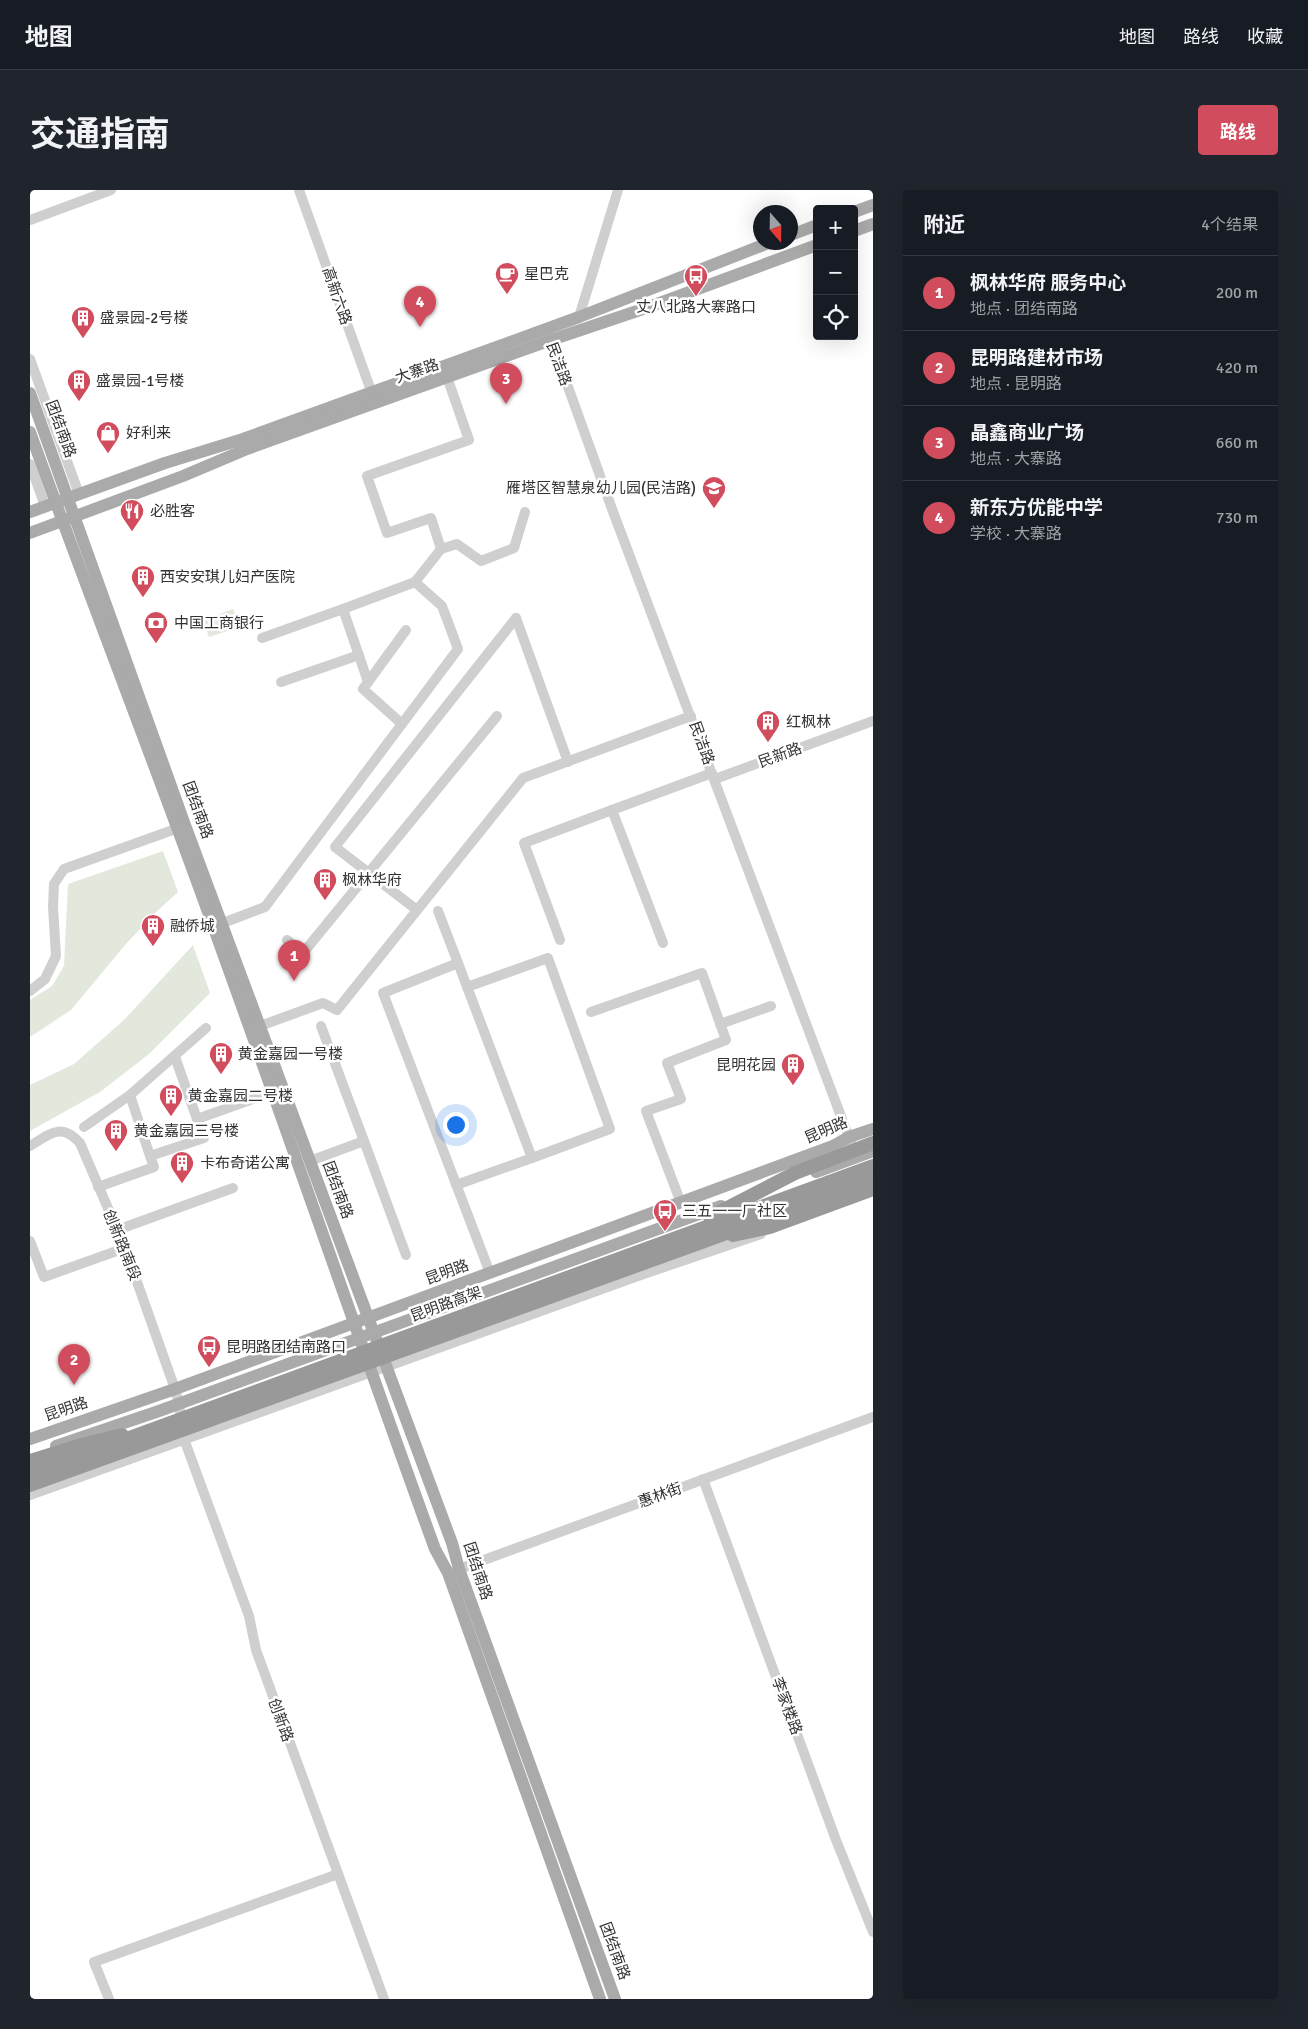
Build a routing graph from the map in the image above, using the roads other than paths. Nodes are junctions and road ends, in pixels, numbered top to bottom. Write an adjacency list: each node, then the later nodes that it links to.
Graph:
1 (111, 190): 6 (street)
2 (299, 190): 18 (street, 高新六路)
3 (618, 190): 13 (street)
4 (873, 205): 5 (main road)
5 (858, 211)
6 (30, 220)
7 (873, 224): 9 (main road)
8 (813, 227): 10 (main road)
9 (858, 230)
10 (798, 232)
11 (813, 246): 14 (main road, 大寨路)
12 (753, 249): 13 (main road, 大寨路)
13 (579, 317): 14 (main road, 大寨路)
14 (549, 334): 16 (main road, 大寨路); 18 (main road, 大寨路); 37 (street, 民洁路)
15 (30, 360): 21 (street)
16 (447, 377): 18 (main road, 大寨路); 28 (street)
17 (30, 393): 21 (main road, 团结南路)
18 (373, 397): 21 (main road, 大寨路); 25 (main road, 大寨路)
19 (30, 432): 22 (main road, 团结南路)
20 (30, 464): 22 (street)
21 (74, 496): 22 (main road, 大寨路); 25 (main road, 团结南路)
22 (50, 504): 23 (main road, 大寨路); 26 (main road, 团结南路)
23 (30, 512)
24 (526, 512): 28 (street)
25 (75, 517): 26 (main road, 大寨路); 43 (main road, 团结南路)
26 (62, 522): 27 (main road, 大寨路); 43 (main road, 团结南路)
27 (30, 534)
28 (441, 550): 29 (street)
29 (415, 582): 30 (street); 39 (street)
30 (342, 609): 32 (street); 33 (street)
31 (406, 630): 35 (street)
32 (262, 638)
33 (359, 655): 34 (street); 35 (street)
34 (281, 682)
35 (368, 682): 39 (street)
36 (497, 716): 44 (street)
37 (692, 716): 40 (street); 41 (street, 民洁路)
38 (873, 721): 41 (street, 民新路)
39 (402, 724): 47 (street)
40 (568, 762): 44 (street); 45 (street)
41 (714, 776): 42 (street, 民新路); 66 (street, 民洁路)
42 (612, 810): 49 (street, 民新路); 50 (street)
43 (181, 827): 47 (main road, 团结南路); 53 (street); 61 (main road, 团结南路)
44 (368, 872): 45 (street); 48 (street)
45 (417, 910): 57 (street)
46 (438, 911): 51 (street)
47 (223, 923): 57 (main road, 团结南路)
48 (287, 940)
49 (560, 940)
50 (663, 943)
51 (458, 963): 52 (street); 77 (street)
52 (468, 987): 73 (street); 73 (street)
53 (30, 991)
54 (770, 1006): 56 (street)
55 (591, 1012): 56 (street)
56 (720, 1024): 82 (street)
57 (260, 1026): 74 (main road, 团结南路)
58 (321, 1026): 67 (street)
59 (206, 1028): 60 (street)
60 (175, 1057): 62 (street); 63 (street)
61 (273, 1092): 63 (street); 91 (main road, 团结南路)
62 (130, 1095): 64 (street); 71 (street)
63 (197, 1119): 71 (street)
64 (84, 1127)
65 (873, 1129): 66 (main road, 昆明路)
66 (849, 1137): 72 (street, 民洁路); 82 (main road, 昆明路)
67 (364, 1141): 74 (street); 88 (street)
68 (873, 1143): 84 (highway, bridge)
69 (30, 1146): 78 (street, 创新路南段)
70 (873, 1151): 72 (main road, 昆明路)
71 (150, 1156): 78 (street)
72 (857, 1157): 92 (main road, 昆明路)
73 (532, 1158): 77 (street)
74 (310, 1161): 90 (main road, 团结南路)
75 (873, 1166): 84 (highway, 昆明路高架, bridge)
76 (873, 1180): 85 (highway, 昆明路高架, bridge)
77 (456, 1185): 89 (street)
78 (98, 1187): 83 (street, 创新路南段)
79 (233, 1188): 83 (street)
80 (873, 1189): 85 (highway, bridge)
81 (873, 1194): 94 (street)
82 (682, 1202): 89 (main road, 昆明路)
83 (117, 1230): 87 (street, 创新路南段)
84 (672, 1239): 99 (highway, 昆明路高架, bridge)
85 (706, 1241): 104 (highway, 昆明路高架, bridge)
86 (30, 1242): 87 (street)
87 (125, 1248): 96 (street, 创新路南段)
88 (406, 1255)
89 (490, 1273): 90 (main road, 昆明路)
90 (367, 1318): 91 (main road, 昆明路); 92 (main road, 团结南路)
91 (354, 1323): 93 (main road, 团结南路); 96 (main road, 昆明路)
92 (374, 1332): 93 (main road, 昆明路); 94 (main road, 团结南路)
93 (359, 1337): 95 (main road, 团结南路); 97 (main road, 昆明路)
94 (387, 1366): 95 (street); 109 (main road, 团结南路)
95 (371, 1372): 100 (street); 109 (main road, 团结南路)
96 (175, 1388): 97 (street, 创新路南段); 101 (main road, 昆明路)
97 (180, 1404): 100 (street, 创新路); 102 (main road, 昆明路)
98 (873, 1417): 106 (street, 惠林街)
99 (164, 1425): 103 (highway, bridge); 105 (highway, 昆明路高架, bridge)
100 (184, 1439): 108 (street); 110 (street, 创新路)
101 (30, 1440)
102 (30, 1455)
103 (30, 1462)
104 (88, 1464): 107 (highway, 昆明路高架, bridge); 108 (highway, bridge)
105 (30, 1472)
106 (704, 1479): 109 (street, 惠林街); 111 (street, 李家楼路)
107 (30, 1485)
108 (30, 1493)
109 (453, 1571): 114 (main road, 团结南路); 115 (main road, 团结南路)
110 (338, 1874): 112 (street); 113 (street, 创新路)
111 (873, 1932)
112 (109, 1999)
113 (384, 1999)
114 (600, 1999)
115 (615, 1999)

